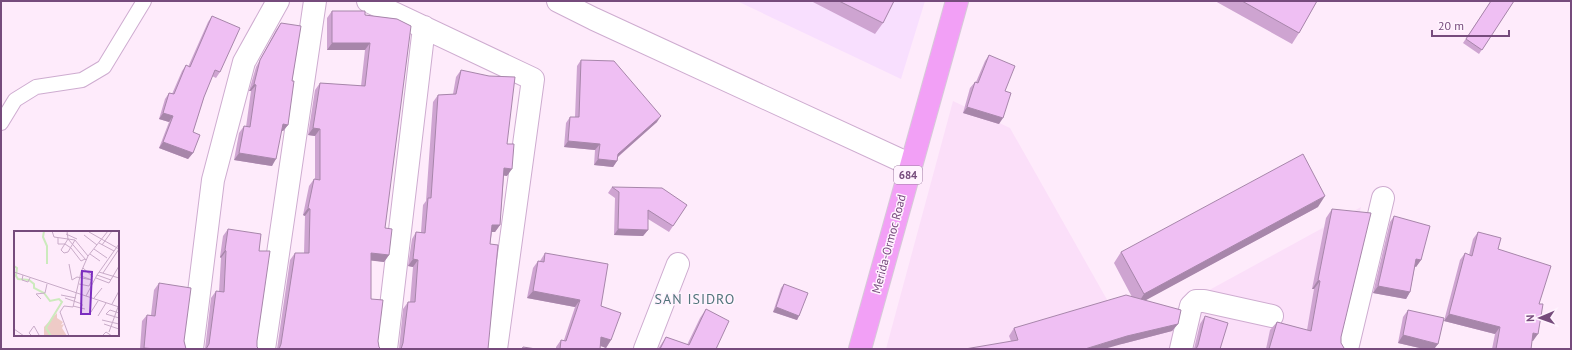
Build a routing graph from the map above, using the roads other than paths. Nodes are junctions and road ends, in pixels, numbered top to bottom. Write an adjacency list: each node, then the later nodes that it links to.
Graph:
1 (144, 1): 8 (lane)
2 (278, 1): 13 (street)
3 (315, 1): 14 (street)
4 (368, 1): 7 (street)
5 (558, 1): 9 (street)
6 (957, 1): 9 (highway, Merida-Ormoc Road / 684)
7 (424, 27): 15 (street); 16 (street)
8 (1, 122)
9 (911, 165): 18 (highway, Merida-Ormoc Road / 684)
10 (1383, 198): 20 (street)
11 (678, 264): 17 (street)
12 (1272, 316): 19 (street)
13 (192, 349)
14 (264, 349)
15 (386, 349)
16 (496, 349)
17 (645, 349)
18 (860, 349)
19 (1181, 349)
20 (1347, 349)

